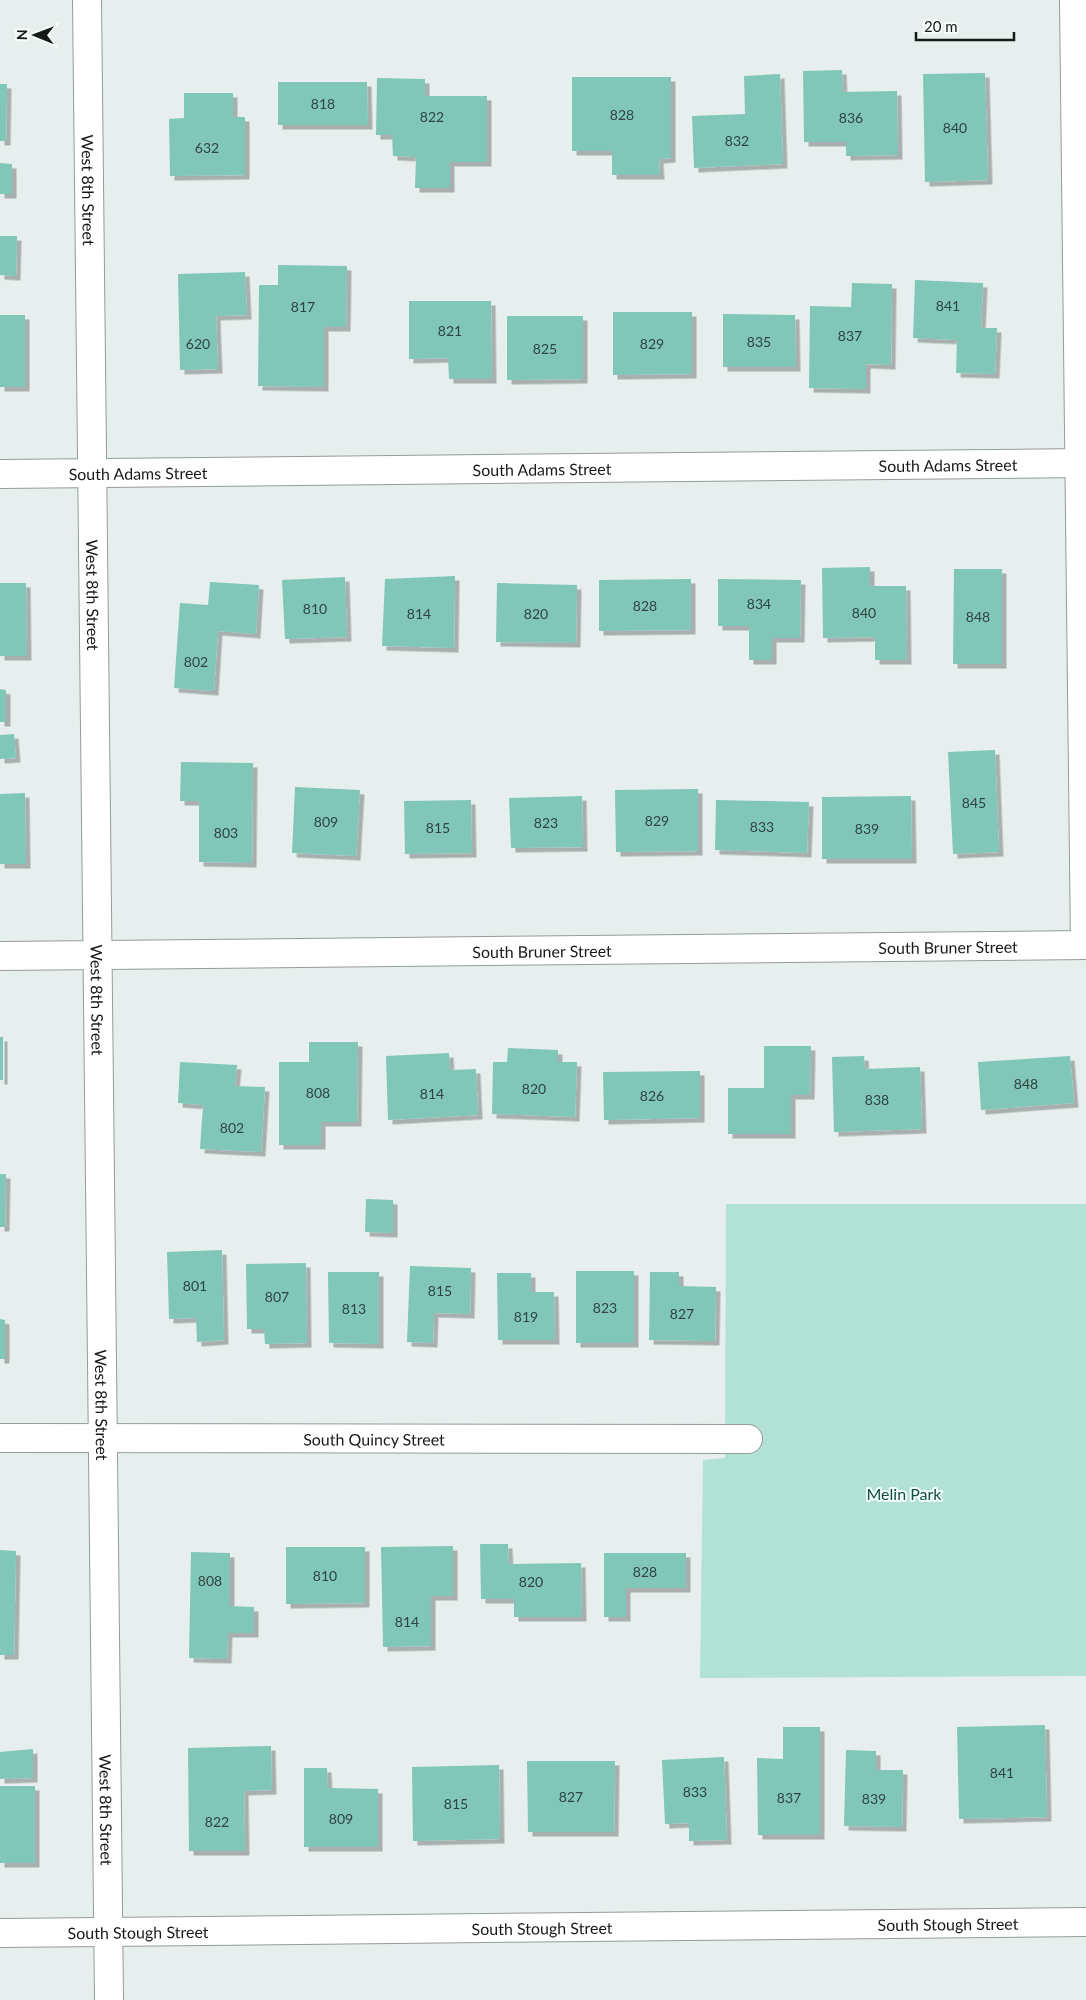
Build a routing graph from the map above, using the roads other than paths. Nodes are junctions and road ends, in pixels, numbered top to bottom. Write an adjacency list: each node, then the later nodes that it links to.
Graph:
1 (87, 0): 4 (street, West 8th Street)
2 (1074, 0): 3 (street)
3 (1083, 462): 4 (street, South Adams Street); 6 (street)
4 (92, 473): 5 (street, South Adams Street); 7 (street, West 8th Street)
5 (0, 474)
6 (1086, 945): 7 (street, South Bruner Street)
7 (98, 955): 8 (street, South Bruner Street); 9 (street, West 8th Street)
8 (0, 956)
9 (103, 1437): 10 (street, South Quincy Street); 11 (street, South Quincy Street); 13 (street, West 8th Street)
10 (0, 1438)
11 (748, 1439)
12 (1086, 1922): 13 (street, South Stough Street)
13 (109, 1932): 14 (street, South Stough Street); 15 (street, West 8th Street)
14 (0, 1933)
15 (109, 2000)

